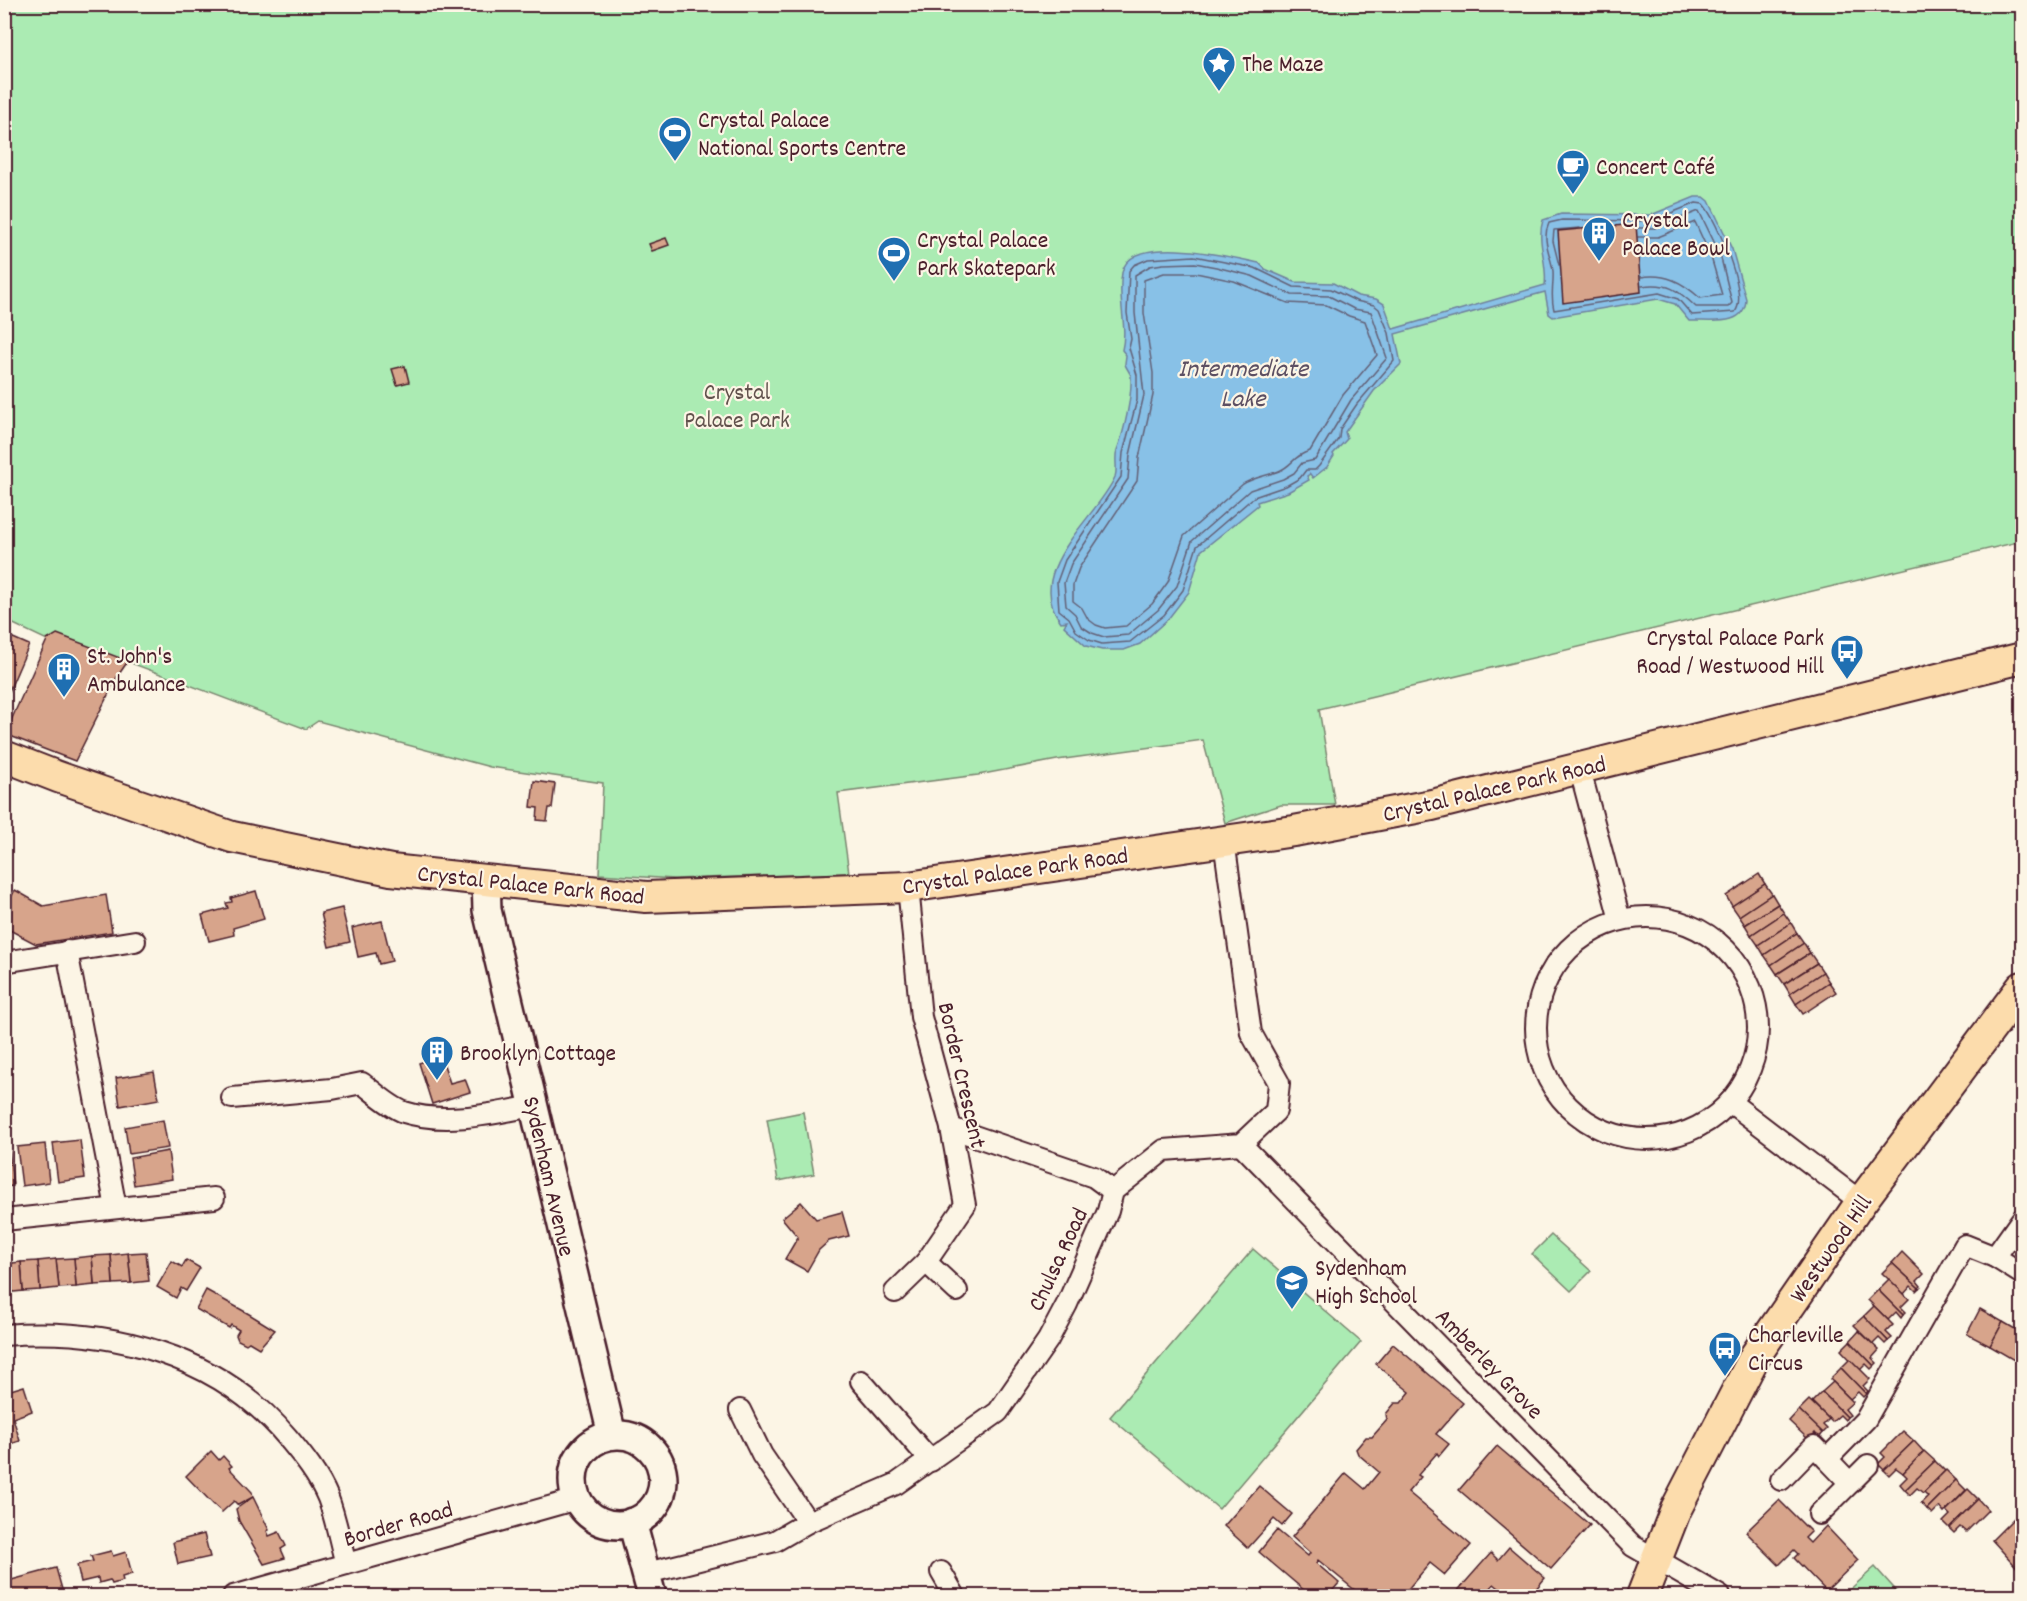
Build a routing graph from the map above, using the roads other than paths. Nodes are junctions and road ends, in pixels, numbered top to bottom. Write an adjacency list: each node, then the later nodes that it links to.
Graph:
1 (2022, 658): 3 (main road, Crystal Palace Park Road)
2 (4, 756): 5 (main road, Crystal Palace Park Road)
3 (1580, 770): 4 (main road, Crystal Palace Park Road); 7 (street)
4 (1224, 841): 6 (main road, Crystal Palace Park Road); 16 (street)
5 (486, 880): 6 (main road, Crystal Palace Park Road); 14 (street, Sydenham Avenue)
6 (908, 887): 15 (street, Border Crescent)
7 (1620, 920): 13 (street); 13 (street)
8 (135, 940): 9 (street)
9 (67, 951): 10 (street); 20 (street)
10 (10, 961)
11 (2022, 987): 19 (main road, Westwood Hill)
12 (232, 1098): 14 (street)
13 (1730, 1102): 19 (street)
14 (533, 1106): 31 (street, Sydenham Avenue)
15 (951, 1128): 17 (street); 24 (street, Border Crescent)
16 (1241, 1144): 17 (street, Chulsa Road); 41 (street, Amberley Grove)
17 (1113, 1191): 33 (street, Chulsa Road)
18 (214, 1198): 20 (street)
19 (1862, 1202): 41 (main road, Westwood Hill)
20 (116, 1208): 22 (street)
21 (2022, 1219): 23 (street)
22 (4, 1220)
23 (1995, 1257): 25 (street); 32 (street)
24 (926, 1262): 26 (street); 27 (street, Border Crescent)
25 (2022, 1274)
26 (957, 1291)
27 (895, 1292)
28 (4, 1335): 42 (street)
29 (861, 1381): 33 (street)
30 (740, 1410): 40 (street)
31 (612, 1435): 37 (street); 39 (street)
32 (1827, 1459): 35 (street); 36 (street)
33 (931, 1461): 40 (street, Chulsa Road)
34 (1868, 1465): 36 (street)
35 (1781, 1480)
36 (1850, 1483): 38 (street)
37 (577, 1499): 39 (street); 42 (street, Border Road)
38 (1819, 1514)
39 (633, 1522): 44 (street)
40 (808, 1522): 44 (street, Chulsa Road)
41 (1656, 1560): 47 (main road, Westwood Hill); 48 (street, Amberley Grove)
42 (346, 1564): 45 (street, Border Road)
43 (941, 1572): 46 (street)
44 (649, 1585)
45 (233, 1596)
46 (954, 1596)
47 (1642, 1596)
48 (1720, 1596)

